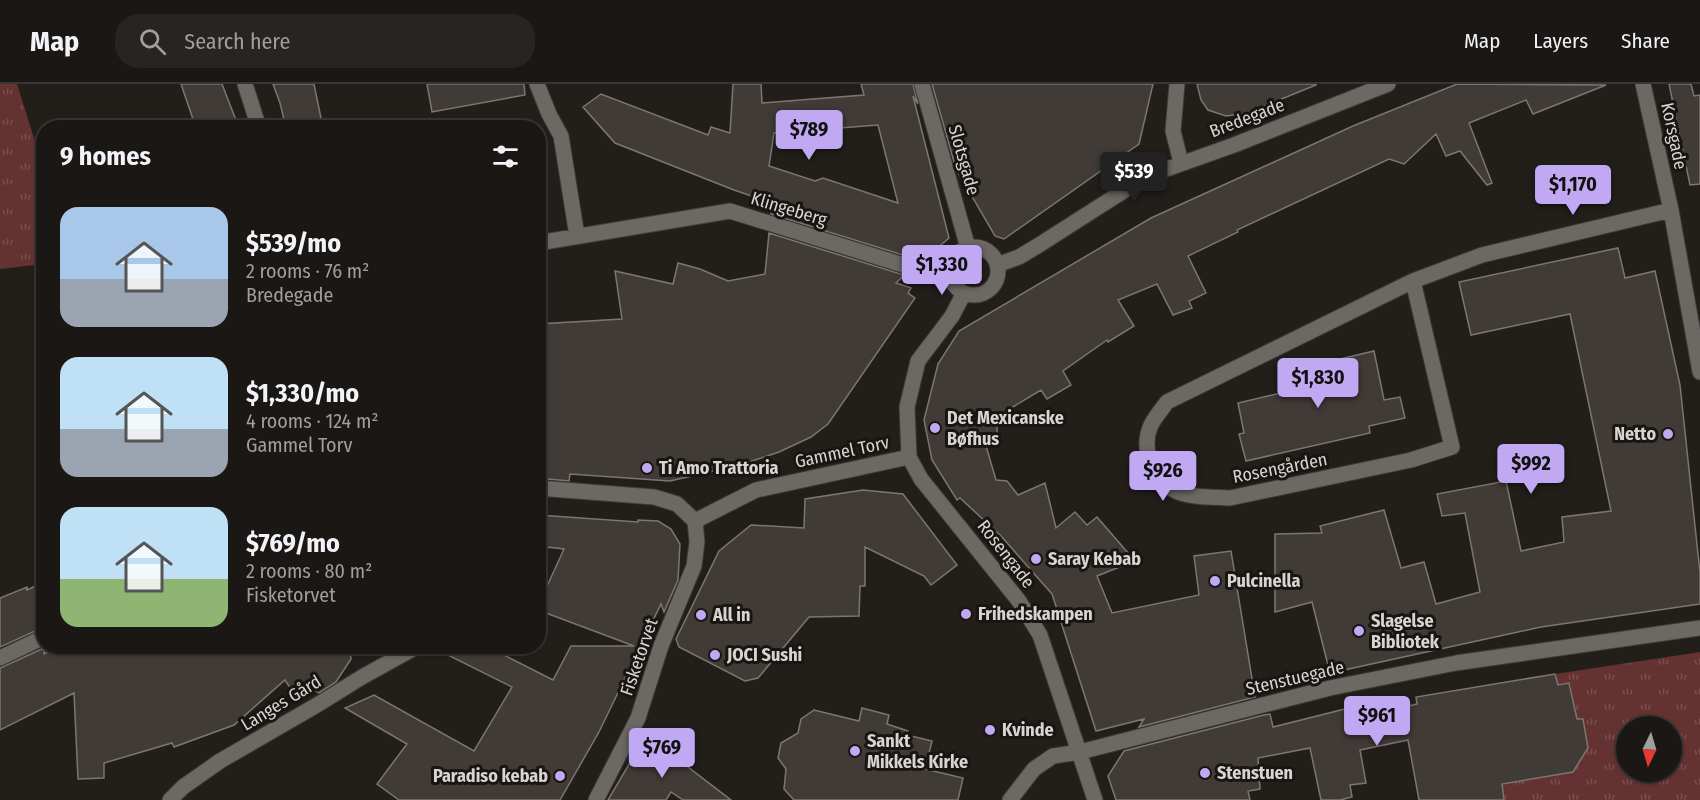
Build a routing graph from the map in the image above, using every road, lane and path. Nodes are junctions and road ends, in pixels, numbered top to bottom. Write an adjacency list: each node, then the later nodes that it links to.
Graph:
1 (245, 84): 7 (street)
2 (537, 84): 10 (street)
3 (922, 84): 12 (street, Slotsgade)
4 (1177, 84): 8 (street)
5 (1388, 84): 8 (street, Bredegade)
6 (1643, 84): 9 (street, Korsgade)
7 (257, 120)
8 (1181, 163): 13 (street, Bredegade)
9 (1671, 210): 15 (street, Rosengården); 17 (street, Korsgade)
10 (570, 238): 11 (street, Klingeberg); 14 (street, Klingeberg)
11 (546, 242)
12 (968, 248): 13 (street); 14 (street)
13 (998, 265): 16 (street)
14 (950, 276): 16 (street)
15 (1413, 281): 15 (street, Rosengården)
16 (964, 293): 18 (street, Gammel Torv)
17 (1700, 372)
18 (909, 457): 20 (street, Gammel Torv); 25 (street, Rosengade)
19 (546, 489): 20 (street)
20 (695, 521): 27 (street, Fisketorvet)
21 (1700, 628): 25 (street, Stenstuegade)
22 (36, 641): 24 (street)
23 (404, 654): 26 (street, Langes Gård)
24 (0, 658)
25 (1080, 752): 28 (street); 29 (street, Rosengade)
26 (170, 800)
27 (596, 800)
28 (1010, 800)
29 (1095, 800)

